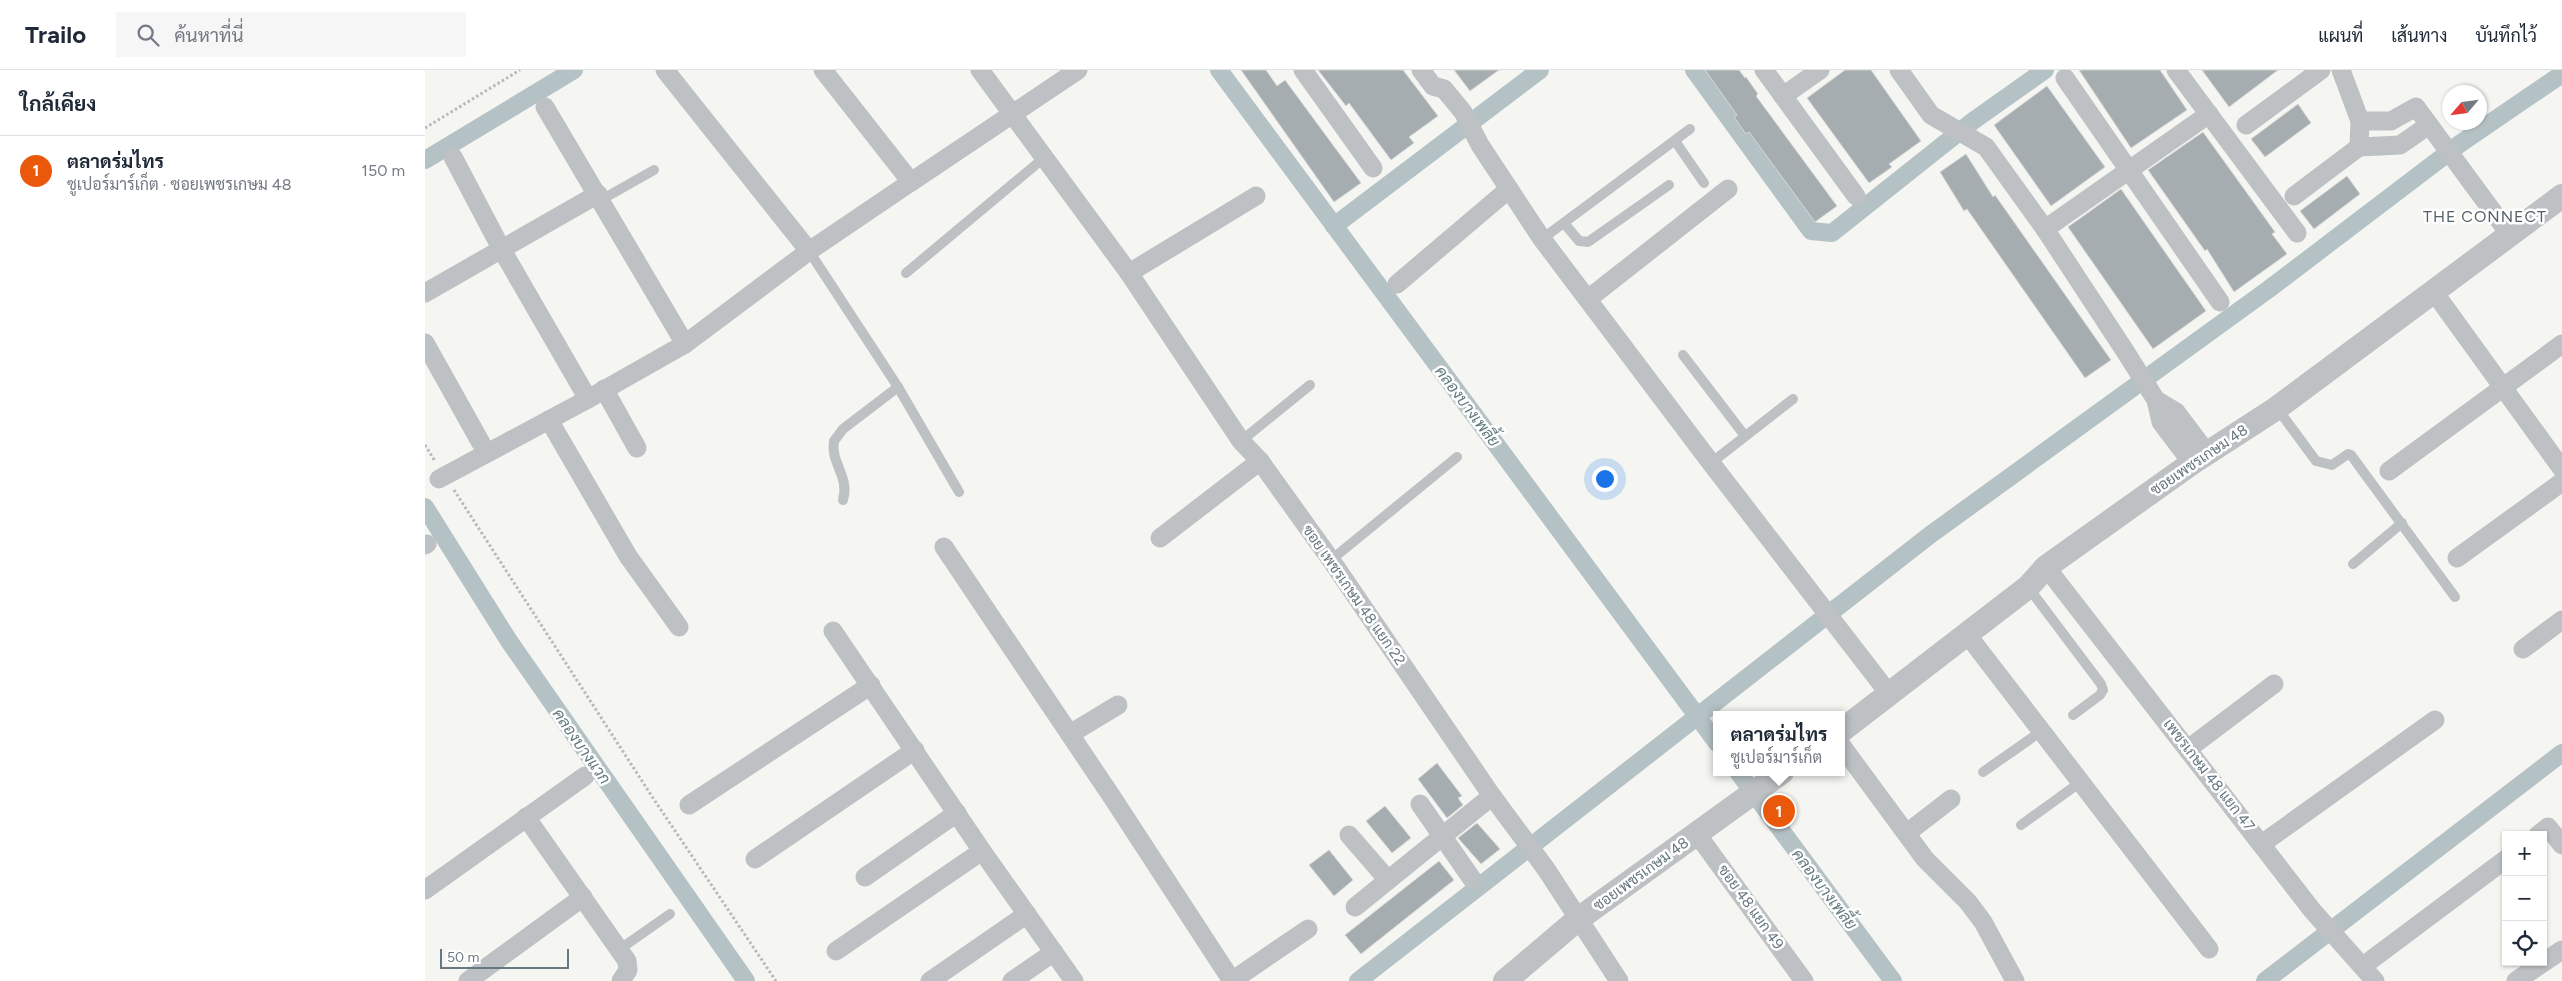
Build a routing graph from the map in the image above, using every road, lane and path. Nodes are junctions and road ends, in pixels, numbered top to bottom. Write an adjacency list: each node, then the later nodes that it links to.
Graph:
1 (520, 70): 23 (path)
2 (665, 70): 49 (street)
3 (823, 70): 33 (street)
4 (980, 70): 20 (street, ซอย เพชรเกษม 48 แยก 22)
5 (1078, 70): 20 (street)
6 (1303, 70): 30 (street)
7 (1421, 70): 16 (street)
8 (1437, 70): 16 (street)
9 (1764, 70): 17 (street)
10 (1820, 70): 17 (street)
11 (1899, 70): 44 (street)
12 (2177, 70): 19 (street)
13 (2321, 70): 22 (street)
14 (2341, 70): 21 (street)
15 (2065, 78): 32 (street)
16 (1443, 88): 36 (street)
17 (1783, 96): 39 (street)
18 (545, 107): 42 (street)
19 (2209, 114): 32 (street); 45 (street)
20 (1013, 115): 29 (street, ซอย เพชรเกษม 48 แยก 22); 33 (street)
21 (2360, 121): 25 (street); 27 (street)
22 (2246, 125)
23 (425, 128)
24 (1690, 129): 26 (lane)
25 (2432, 130): 27 (street); 46 (street)
26 (1675, 141): 34 (lane); 43 (lane)
27 (2359, 147): 40 (street)
28 (453, 157): 48 (street)
29 (1045, 157): 50 (lane); 51 (street, ซอย เพชรเกษม 48 แยก 22)
30 (1373, 168)
31 (654, 170): 42 (lane)
32 (2129, 170): 44 (street); 56 (street)
33 (911, 182): 49 (street)
34 (1705, 183)
35 (1669, 185): 43 (lane)
36 (1509, 189): 47 (street); 52 (street)
37 (1728, 189): 55 (street)
38 (1256, 196): 51 (street)
39 (1856, 196)
40 (2294, 196)
41 (2562, 196): 46 (street, ซอยเพชรเกษม 48)
42 (600, 197): 48 (street); 58 (street)
43 (1564, 223): 47 (lane)
44 (2045, 229): 75 (street)
45 (2297, 232)
46 (2510, 235): 53 (street, ซอยเพชรเกษม 48)
47 (1542, 239): 55 (street)
48 (502, 250): 54 (street); 65 (street)
49 (809, 252): 58 (street); 62 (lane)
50 (906, 273)
51 (1129, 273): 70 (street, ซอย เพชรเกษม 48 แยก 22)
52 (1397, 284)
53 (2434, 292): 63 (street); 67 (street, ซอยเพชรเกษม 48)
54 (425, 293)
55 (1588, 299): 77 (street)
56 (2220, 302)
57 (425, 343): 71 (street)
58 (685, 344): 64 (street)
59 (2562, 344): 63 (street)
60 (1683, 355): 69 (lane)
61 (1310, 385): 70 (lane)
62 (898, 387): 82 (lane); 83 (lane)
63 (2504, 387): 78 (street); 79 (street)
64 (604, 389): 65 (street); 73 (street)
65 (588, 398): 68 (street)
66 (1793, 399): 69 (lane)
67 (2277, 408): 75 (street, ซอยเพชรเกษม 48); 84 (lane)
68 (549, 420): 80 (street); 94 (street)
69 (1745, 436): 77 (lane)
70 (1241, 441): 76 (street, ซอย เพชรเกษม 48 แยก 22)
71 (481, 443)
72 (425, 445): 80 (path)
73 (637, 448)
74 (1457, 457): 88 (lane)
75 (2199, 458): 90 (street, ซอยเพชรเกษม 48)
76 (1260, 461): 85 (street); 88 (street, ซอย เพชรเกษม 48 แยก 22)
77 (1711, 463): 100 (street)
78 (2562, 469)
79 (2389, 471)
80 (442, 477): 150 (path)
81 (2562, 482): 87 (street)
82 (959, 492)
83 (843, 500)
84 (2402, 523): 89 (lane); 92 (lane)
85 (1160, 538)
86 (944, 548): 106 (street)
87 (2457, 558)
88 (1331, 560): 114 (street, ซอย เพชรเกษม 48 แยก 22)
89 (2353, 564)
90 (2046, 567): 91 (street, ซอยเพชรเกษม 48); 107 (street, เพชรเกษม 48 แยก 47)
91 (2028, 587): 96 (street, ซอยเพชรเกษม 48); 102 (lane)
92 (2455, 596)
93 (2562, 620): 97 (street)
94 (679, 627)
95 (833, 631): 99 (street)
96 (1966, 633): 100 (street, ซอยเพชรเกษม 48); 105 (street)
97 (2523, 649)
98 (2274, 684): 107 (street)
99 (871, 685): 108 (street); 117 (street)
100 (1891, 694): 104 (street, ซอยเพชรเกษม 48)
101 (1118, 705): 106 (street)
102 (2073, 715)
103 (2435, 720): 126 (street)
104 (1845, 728)
105 (2043, 730): 110 (lane); 113 (street)
106 (1070, 734): 154 (street)
107 (2188, 749): 126 (street, เพชรเกษม 48 แยก 47)
108 (915, 750): 118 (street); 129 (street)
109 (1845, 750): 122 (street)
110 (1983, 772)
111 (585, 776): 119 (street)
112 (1776, 776): 123 (street, ซอยเพชรเกษม 48)
113 (2081, 781): 120 (lane); 142 (street)
114 (1492, 796): 125 (street); 139 (street, ซอย เพชรเกษม 48 แยก 22)
115 (1951, 800): 122 (street)
116 (1420, 804): 125 (street)
117 (689, 805)
118 (957, 813): 128 (street); 131 (street)
119 (526, 817): 134 (street); 135 (street)
120 (2021, 825)
121 (2543, 831): 127 (street)
122 (1907, 833): 147 (street)
123 (1697, 834): 139 (street, ซอยเพชรเกษม 48); 157 (street, ซอย 48 แยก 49)
124 (1349, 835): 133 (street)
125 (1443, 836): 132 (street); 133 (street)
126 (2263, 844): 146 (street, เพชรเกษม 48 แยก 47)
127 (2562, 845)
128 (982, 851): 138 (street); 144 (street)
129 (755, 859)
130 (2502, 862): 146 (street)
131 (865, 877)
132 (1472, 878)
133 (1388, 880): 136 (street)
134 (425, 890)
135 (583, 897): 141 (street); 148 (street)
136 (1355, 907)
137 (670, 914): 141 (lane)
138 (1027, 914): 145 (street); 151 (street)
139 (1577, 920): 155 (street, ซอยเพชรเกษม 48); 156 (street, ซอย เพชรเกษม 48 แยก 22)
140 (1309, 929): 154 (street)
141 (620, 949): 149 (street)
142 (2209, 950)
143 (2562, 950): 158 (street)
144 (836, 951)
145 (1054, 952): 152 (street); 153 (street)
146 (2371, 977)
147 (2009, 979)
148 (468, 981)
149 (621, 981)
150 (776, 981)
151 (930, 981)
152 (1012, 981)
153 (1074, 981)
154 (1233, 981)
155 (1505, 981)
156 (1619, 981)
157 (1805, 981)
158 (2516, 981)

